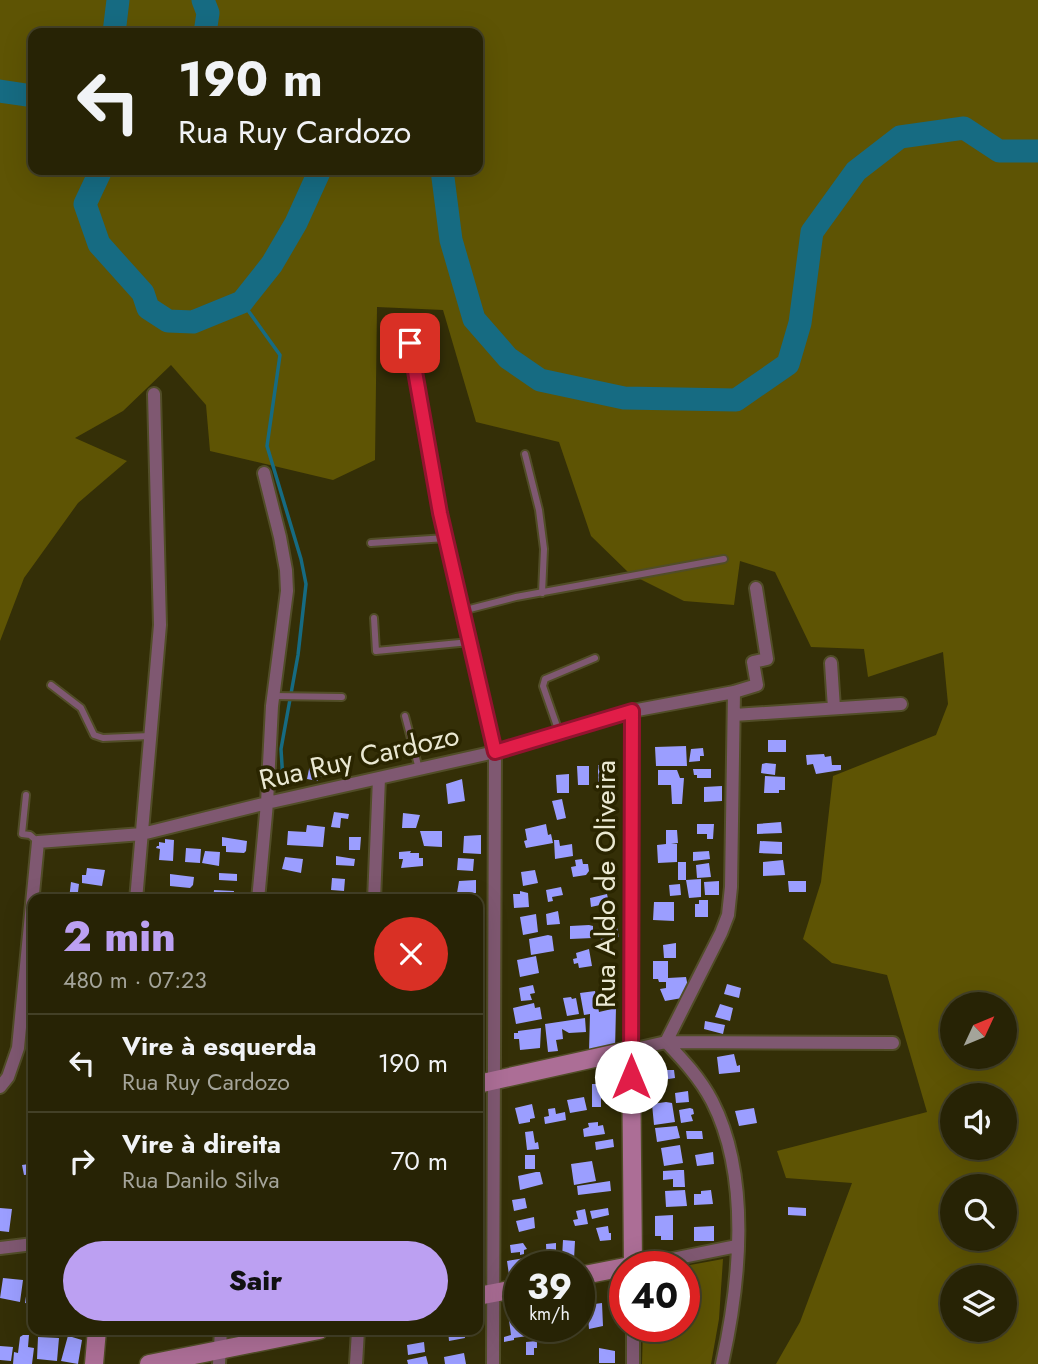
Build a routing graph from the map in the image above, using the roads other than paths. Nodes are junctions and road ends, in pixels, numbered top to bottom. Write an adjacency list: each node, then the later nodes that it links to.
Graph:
1 (410, 343): 5 (street)
2 (154, 394): 25 (street)
3 (525, 454): 9 (lane)
4 (264, 473): 17 (street)
5 (446, 538): 6 (lane); 10 (street)
6 (372, 542)
7 (724, 559): 9 (lane)
8 (756, 588): 16 (street)
9 (541, 593): 10 (lane)
10 (463, 611): 12 (street)
11 (374, 618): 12 (lane)
12 (470, 642): 26 (street)
13 (595, 658): 24 (lane)
14 (831, 663): 20 (street)
15 (51, 685): 25 (lane)
16 (734, 692): 21 (street, Rua Ruy Cardozo); 22 (street)
17 (277, 696): 18 (lane); 30 (street)
18 (342, 697)
19 (901, 704): 20 (street)
20 (834, 708): 22 (street)
21 (632, 711): 24 (street, Rua Ruy Cardozo); 40 (street, Rua Aldo de Oliveira)
22 (734, 715): 38 (street)
23 (405, 716): 27 (lane)
24 (559, 734): 26 (street, Rua Ruy Cardozo)
25 (150, 736): 31 (street)
26 (495, 752): 27 (street, Rua Ruy Cardozo); 41 (street)
27 (419, 769): 28 (street, Rua Ruy Cardozo)
28 (379, 778): 30 (street, Rua Ruy Cardozo); 36 (street)
29 (26, 795): 32 (lane)
30 (267, 803): 31 (street, Rua Ruy Cardozo); 35 (street)
31 (142, 834): 32 (street, Rua Ruy Cardozo); 34 (street)
32 (38, 842): 33 (street)
33 (33, 894)
34 (137, 894)
35 (259, 894)
36 (374, 894)
37 (28, 945): 42 (street)
38 (666, 1042): 39 (street); 40 (street); 44 (street)
39 (893, 1043)
40 (631, 1050): 41 (street); 46 (street, Rua Aldo de Oliveira)
41 (486, 1083): 49 (street)
42 (0, 1087)
43 (28, 1245): 45 (street)
44 (737, 1246): 47 (street); 61 (street)
45 (0, 1248)
46 (629, 1251)
47 (700, 1253)
48 (504, 1291): 49 (street)
49 (485, 1295): 59 (street)
50 (97, 1335): 56 (street)
51 (221, 1335): 55 (street)
52 (300, 1335): 55 (street)
53 (358, 1335): 58 (street)
54 (633, 1342): 60 (street)
55 (219, 1357): 57 (street)
56 (94, 1364)
57 (149, 1364)
58 (356, 1364)
59 (493, 1364)
60 (633, 1364)
61 (722, 1364)

